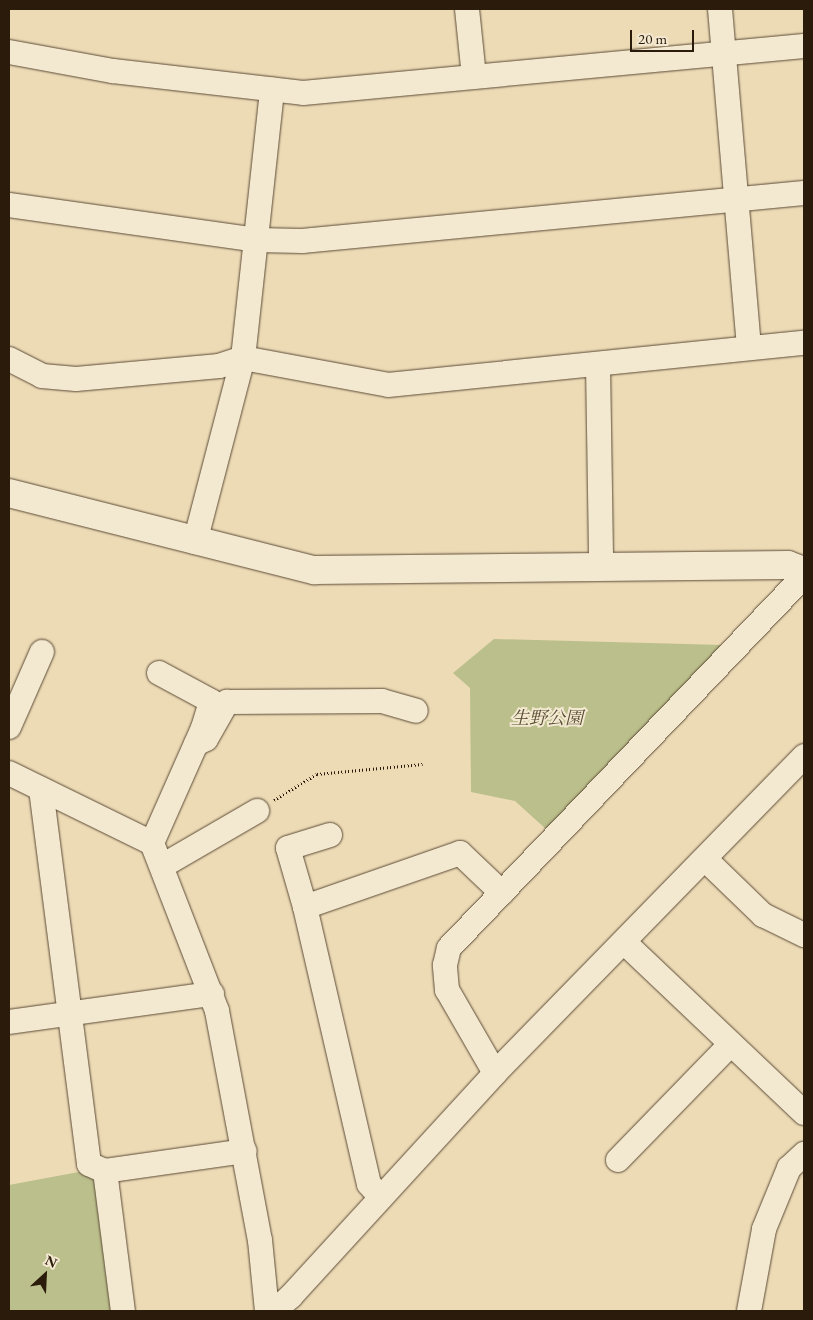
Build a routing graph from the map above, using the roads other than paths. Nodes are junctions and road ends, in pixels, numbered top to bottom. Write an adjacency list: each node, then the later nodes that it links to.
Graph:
1 (467, 9): 6 (street)
2 (720, 9): 5 (street)
3 (804, 46): 5 (street)
4 (9, 52): 7 (street)
5 (724, 54): 6 (street); 9 (street)
6 (474, 76): 7 (street)
7 (272, 90): 11 (street)
8 (804, 193): 9 (street)
9 (736, 200): 11 (street); 13 (street)
10 (9, 205): 11 (street)
11 (256, 240): 14 (street)
12 (804, 343): 13 (street)
13 (749, 348): 16 (street)
14 (243, 358): 15 (street); 16 (street); 18 (street)
15 (9, 359)
16 (598, 364): 19 (street)
17 (9, 493): 18 (street)
18 (195, 542): 19 (street)
19 (601, 565): 20 (street)
20 (804, 571)
21 (804, 576): 35 (street)
22 (42, 652): 25 (street)
23 (159, 673): 26 (street)
24 (416, 711): 26 (street)
25 (9, 727)
26 (196, 744): 32 (street)
27 (804, 756): 33 (street)
28 (9, 773): 29 (street)
29 (41, 789): 32 (street); 40 (street)
30 (256, 811): 34 (street)
31 (330, 835): 36 (street)
32 (152, 843): 34 (street)
33 (705, 859): 37 (street); 38 (street)
34 (162, 866): 39 (street)
35 (502, 893): 36 (street); 43 (street)
36 (305, 907): 49 (street)
37 (804, 935)
38 (625, 943): 42 (street); 43 (street)
39 (212, 994): 40 (street); 45 (street)
40 (71, 1012): 41 (street); 48 (street)
41 (9, 1022)
42 (731, 1044): 44 (street); 47 (street)
43 (495, 1072): 49 (street)
44 (804, 1113)
45 (245, 1151): 48 (street); 51 (street)
46 (804, 1154): 53 (street)
47 (618, 1160)
48 (105, 1171): 50 (street)
49 (381, 1198): 52 (street)
50 (123, 1311)
51 (267, 1311)
52 (274, 1311)
53 (749, 1311)

